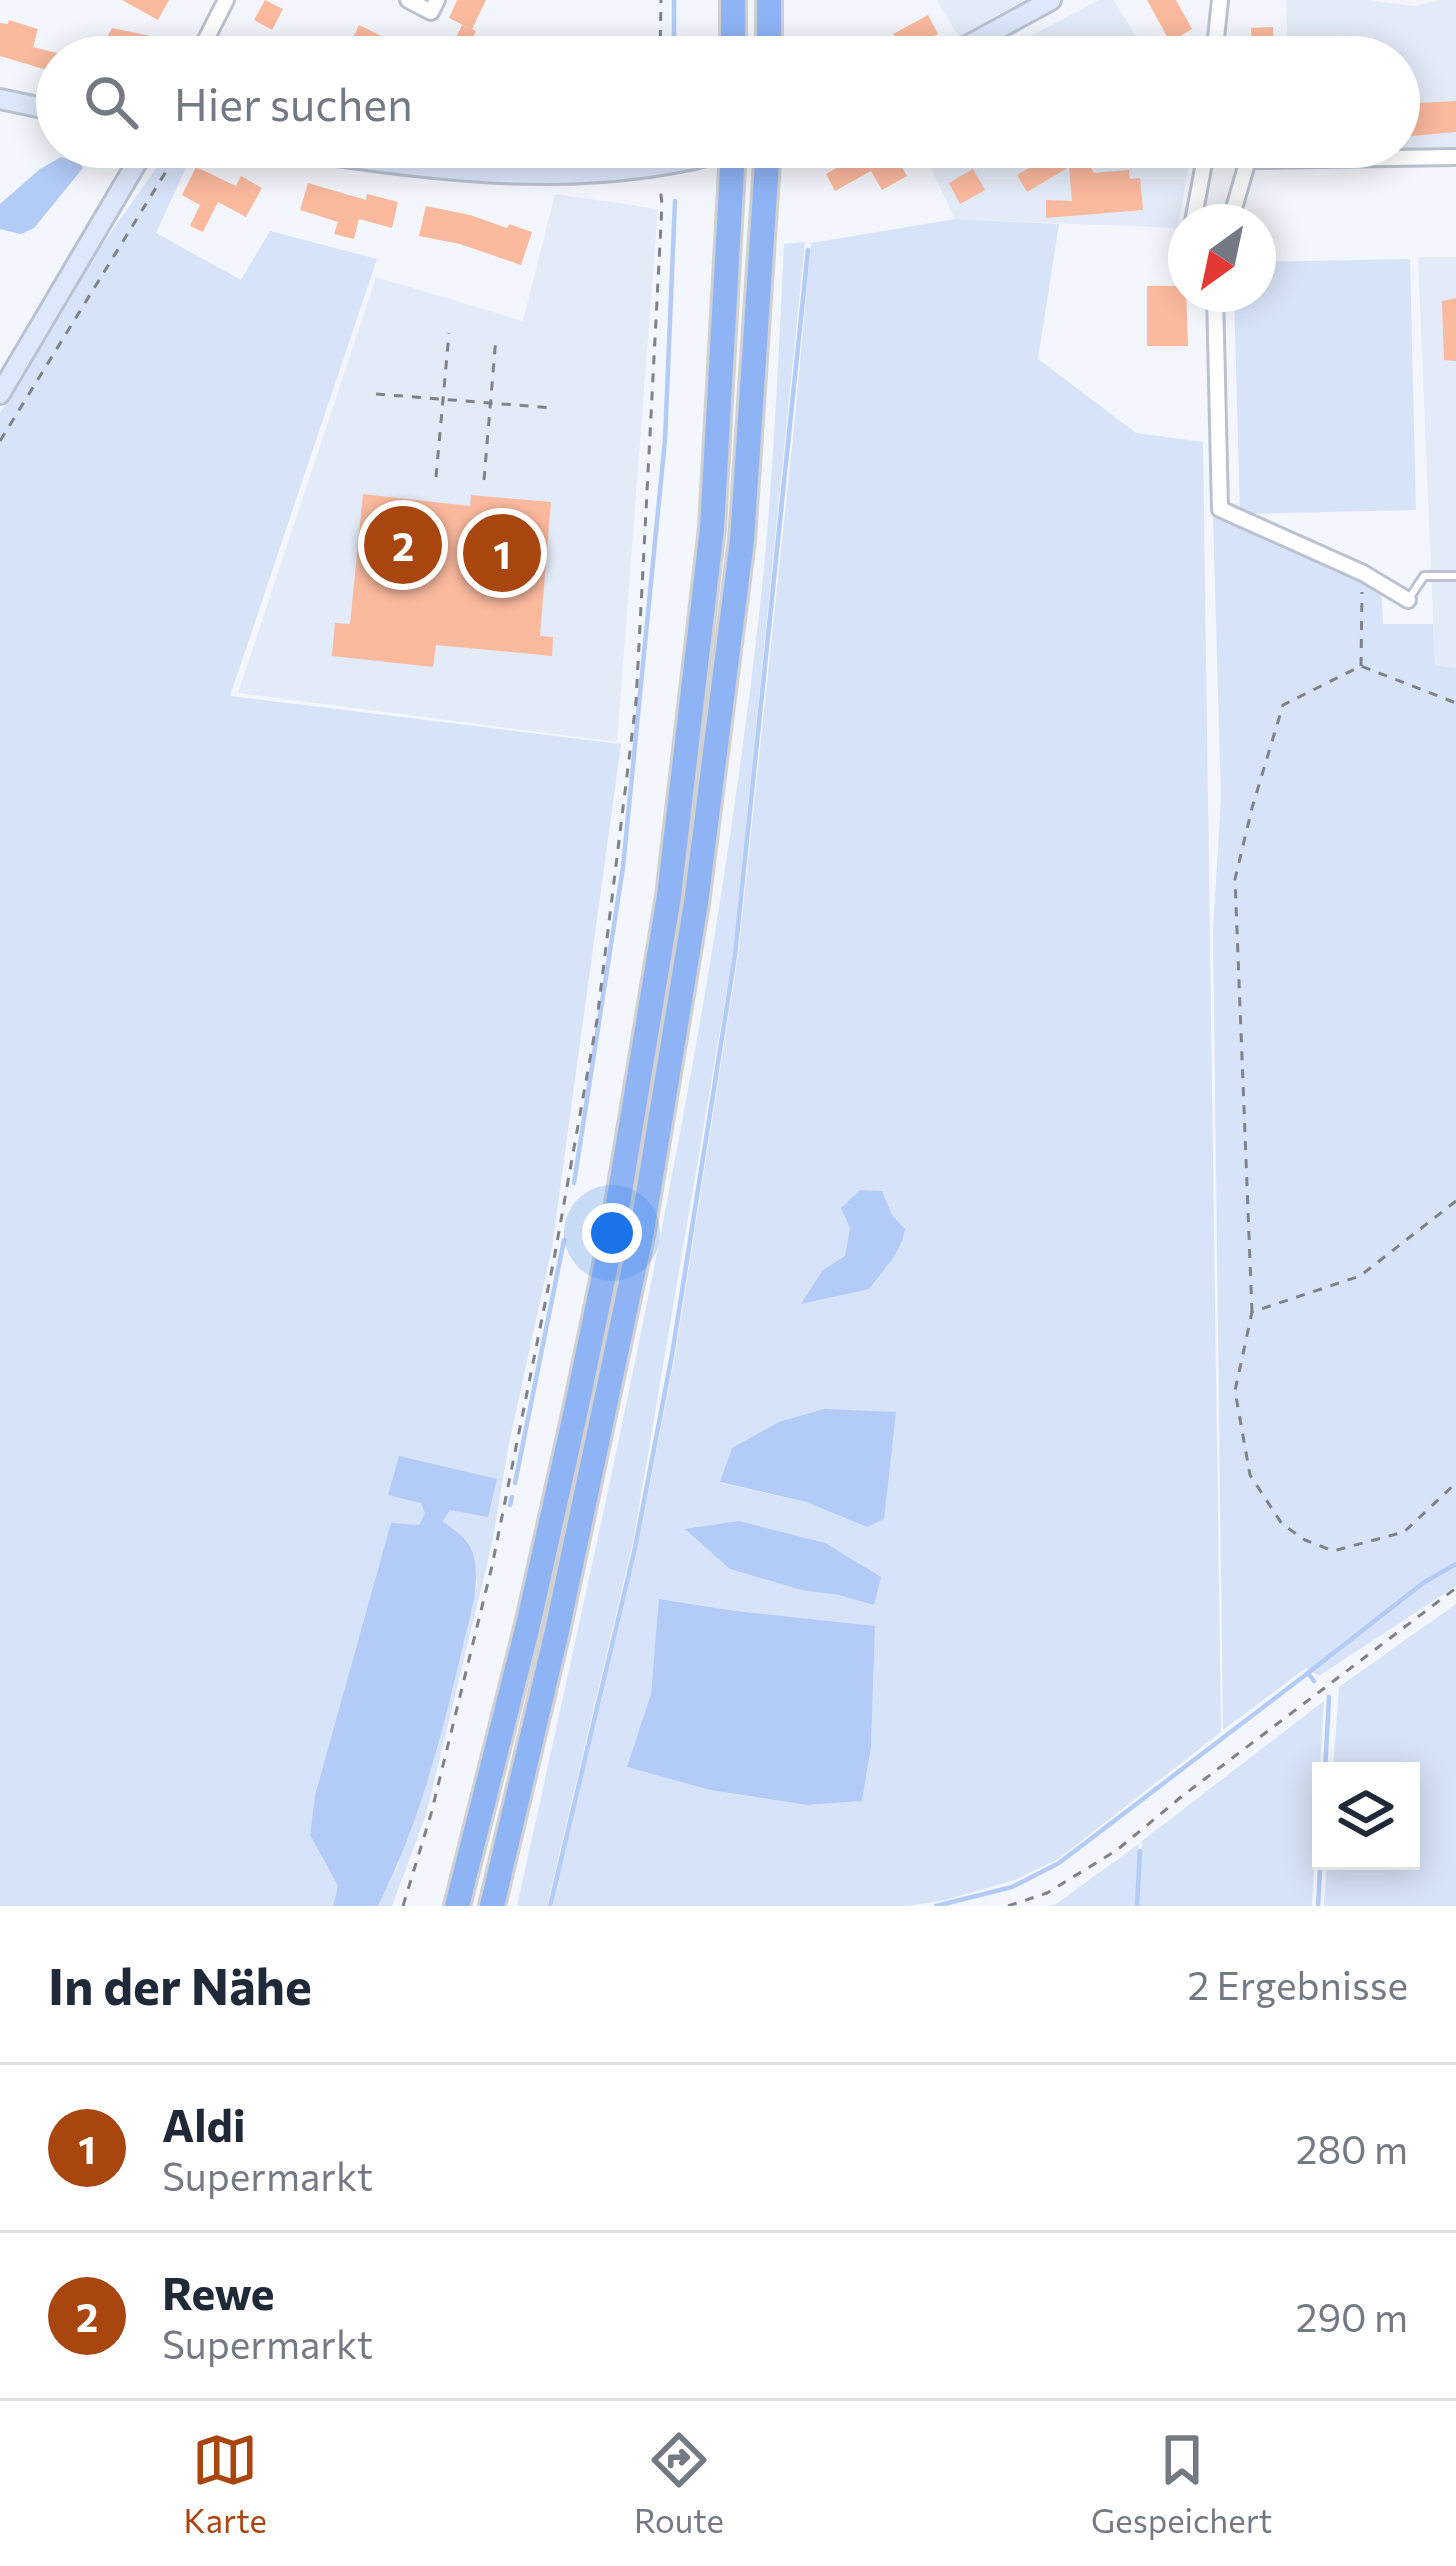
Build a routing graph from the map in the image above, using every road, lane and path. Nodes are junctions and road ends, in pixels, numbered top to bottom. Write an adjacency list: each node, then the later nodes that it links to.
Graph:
1 (226, 0): 9 (street)
2 (408, 0): 3 (street)
3 (437, 0)
4 (661, 0): 10 (path)
5 (733, 0): 11 (highway)
6 (769, 0): 12 (highway)
7 (1051, 0): 13 (main road)
8 (1220, 0): 14 (street)
9 (207, 36)
10 (660, 36)
11 (734, 36)
12 (770, 36)
13 (985, 36)
14 (1216, 36)
15 (0, 99): 16 (main road)
16 (36, 107)
17 (1456, 157): 18 (street)
18 (1420, 158)
19 (134, 168): 33 (main road)
20 (170, 168): 38 (path)
21 (443, 168): 22 (main road)
22 (629, 168)
23 (658, 168): 50 (path)
24 (733, 168): 51 (highway, bridge)
25 (767, 168): 52 (highway)
26 (1203, 168): 28 (street)
27 (1247, 168): 29 (street)
28 (1196, 204)
29 (1236, 204)
30 (1215, 312): 41 (street)
31 (449, 333): 35 (path)
32 (496, 337): 36 (path)
33 (0, 394)
34 (376, 394): 35 (path)
35 (443, 399): 36 (path); 39 (path)
36 (490, 403): 37 (path); 40 (path)
37 (554, 408)
38 (0, 441)
39 (436, 477)
40 (484, 480)
41 (1363, 573): 43 (street); 44 (path)
42 (1456, 576): 43 (lane)
43 (1408, 600)
44 (1361, 666): 45 (path); 47 (path)
45 (1456, 703)
46 (1456, 1201): 47 (path)
47 (1252, 1312): 48 (path)
48 (1456, 1483)
49 (1456, 1588): 53 (path)
50 (403, 1906)
51 (457, 1906)
52 (491, 1906)
53 (1008, 1906)

